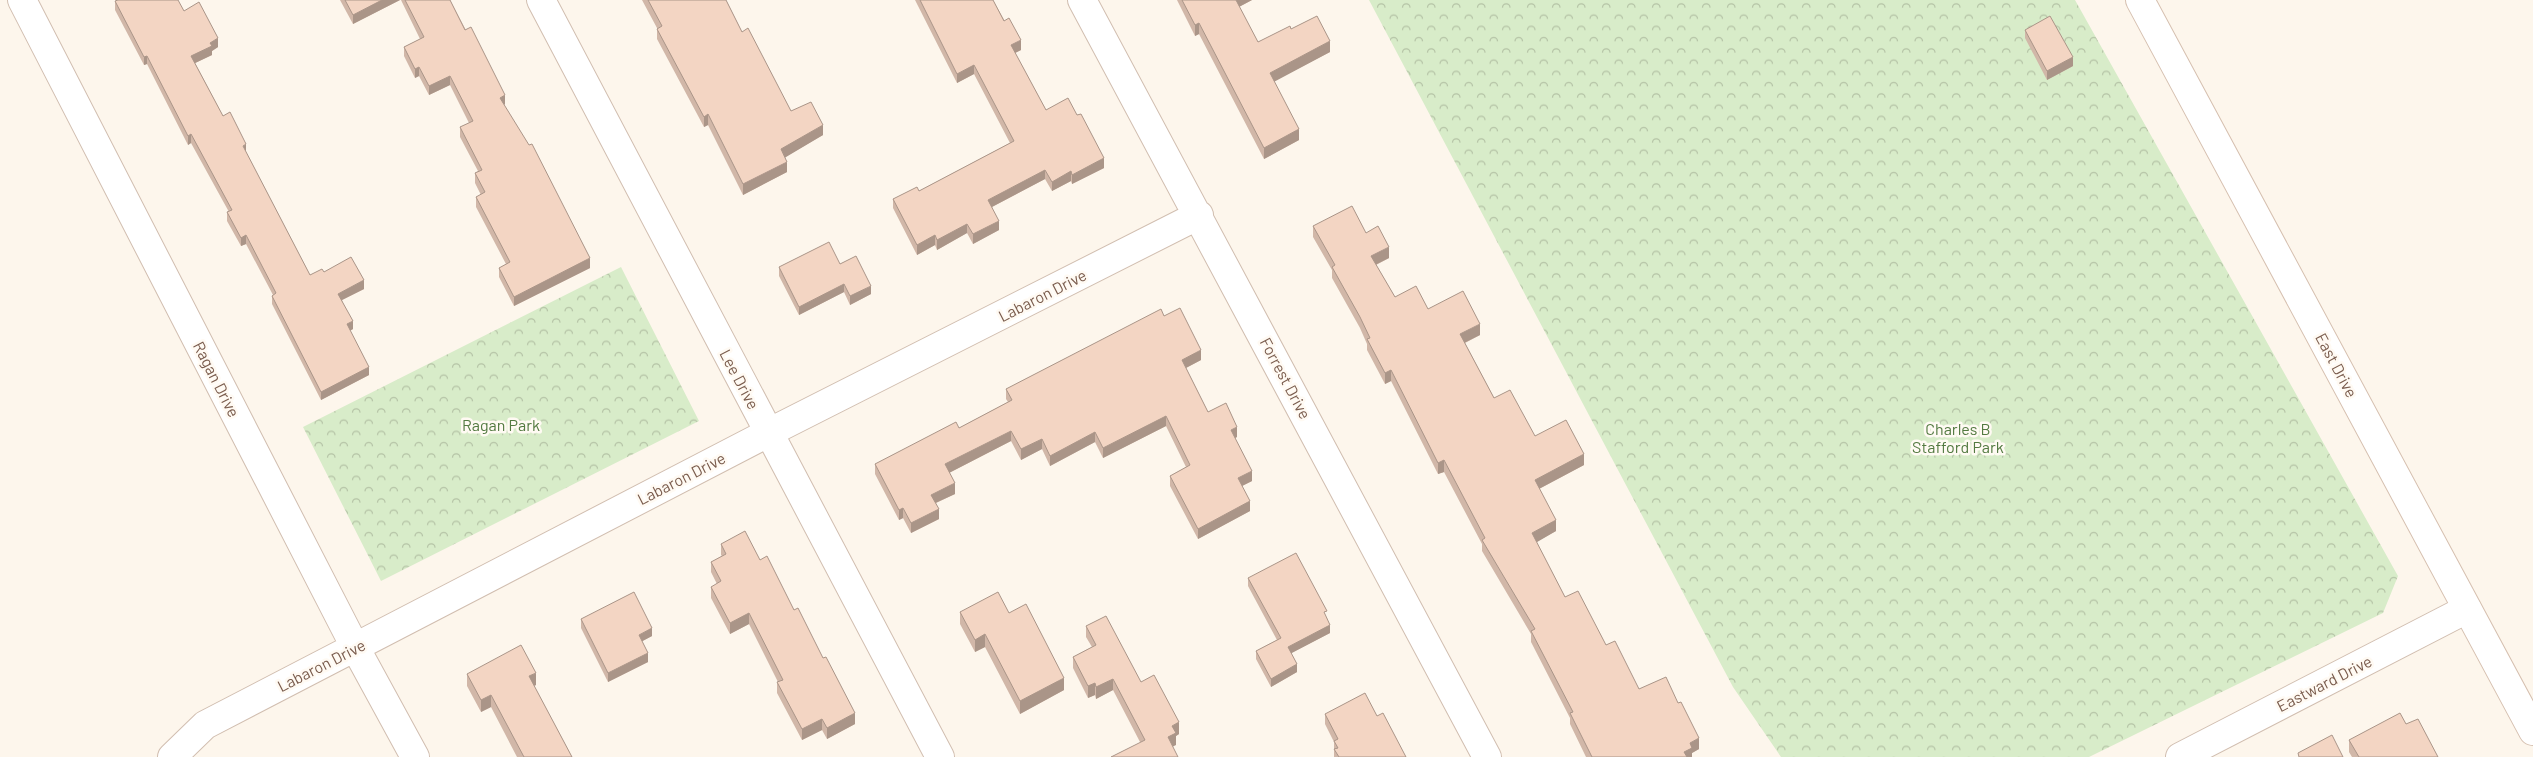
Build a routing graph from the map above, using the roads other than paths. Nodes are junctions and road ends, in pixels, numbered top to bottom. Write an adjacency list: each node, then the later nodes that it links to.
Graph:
1 (22, 0): 8 (street, Ragan Drive)
2 (542, 0): 6 (street, Lee Drive)
3 (1082, 0): 5 (street, Forrest Drive)
4 (2140, 0): 7 (street, East Drive)
5 (1199, 215): 6 (street, Labaron Drive); 13 (street, Forrest Drive)
6 (768, 433): 8 (street, Labaron Drive); 12 (street, Lee Drive)
7 (2467, 609): 9 (street, East Drive); 14 (street, Eastward Drive)
8 (355, 647): 10 (street, Labaron Drive); 11 (street, Ragan Drive)
9 (2533, 731)
10 (172, 757)
11 (415, 757)
12 (940, 757)
13 (1487, 757)
14 (2180, 757)

